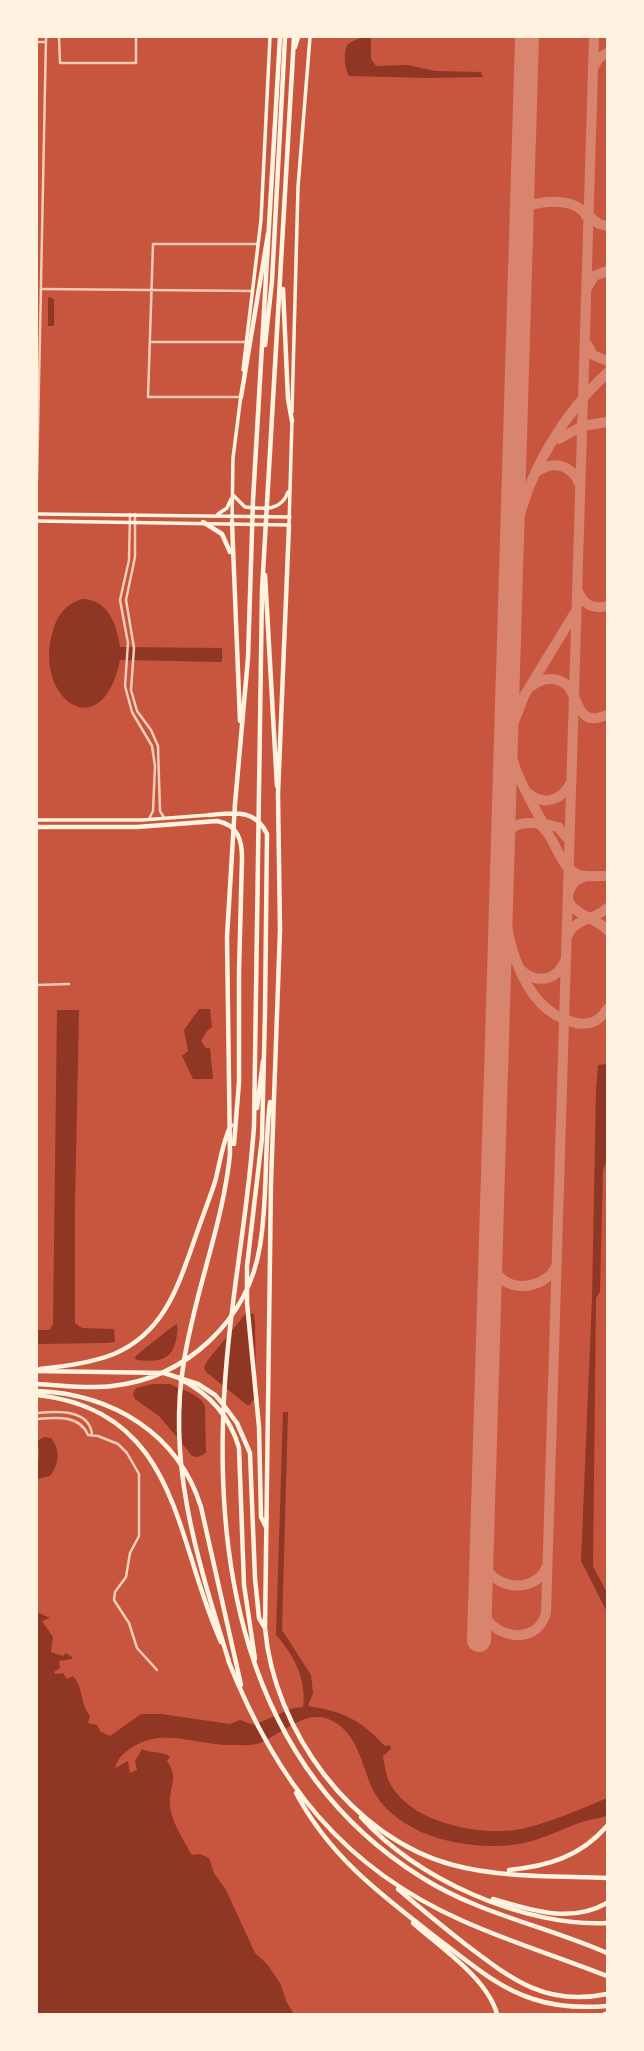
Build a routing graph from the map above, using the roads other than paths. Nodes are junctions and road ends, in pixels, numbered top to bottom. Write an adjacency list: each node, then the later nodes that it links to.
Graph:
1 (46, 37): 9 (street)
2 (59, 37): 3 (street)
3 (136, 37)
4 (270, 37): 15 (main road)
5 (283, 37): 14 (highway); 26 (highway)
6 (296, 37): 18 (highway)
7 (310, 37): 29 (main road)
8 (37, 42): 9 (street)
9 (46, 42): 11 (street)
10 (38, 160): 11 (street)
11 (43, 160): 13 (street)
12 (37, 201): 13 (street)
13 (43, 201): 17 (street)
14 (270, 226): 26 (highway); 28 (highway)
15 (258, 244): 20 (street); 21 (main road)
16 (37, 264): 17 (street)
17 (42, 264): 19 (street)
18 (282, 278): 29 (highway); 44 (highway)
19 (42, 289): 20 (street); 22 (street)
20 (150, 290): 21 (street); 23 (street)
21 (253, 291): 24 (main road)
22 (39, 311): 25 (street)
23 (150, 342): 24 (street); 28 (street)
24 (246, 342): 28 (main road)
25 (38, 353): 27 (street)
26 (262, 356): 45 (highway)
27 (38, 392): 30 (street)
28 (241, 397): 32 (main road)
29 (292, 421): 31 (main road)
30 (37, 480)
31 (290, 487): 32 (main road); 37 (main road)
32 (232, 495): 35 (main road); 36 (main road)
33 (37, 514): 34 (main road)
34 (133, 514): 35 (main road); 39 (street)
35 (216, 515): 36 (main road)
36 (232, 516): 37 (main road); 41 (main road)
37 (290, 517): 42 (main road)
38 (37, 521): 39 (main road)
39 (133, 522): 40 (main road); 48 (street); 50 (street)
40 (203, 522): 41 (main road); 43 (highway)
41 (232, 522): 42 (main road); 43 (highway)
42 (289, 525): 46 (highway)
43 (233, 559): 45 (highway)
44 (264, 561): 46 (highway); 57 (highway)
45 (242, 729): 56 (highway)
46 (278, 794): 55 (highway)
47 (209, 815): 48 (main road); 54 (highway)
48 (165, 819): 50 (main road)
49 (37, 820): 50 (main road)
50 (148, 820)
51 (37, 827): 58 (highway)
52 (69, 984): 53 (street)
53 (37, 985)
54 (265, 1012): 57 (highway); 66 (highway)
55 (274, 1080): 61 (highway); 66 (highway)
56 (231, 1125): 58 (highway); 59 (highway)
57 (254, 1126): 70 (highway)
58 (229, 1166): 68 (highway)
59 (37, 1370): 60 (highway)
60 (169, 1374): 67 (highway); 70 (highway)
61 (37, 1384)
62 (37, 1393): 68 (highway); 71 (highway)
63 (37, 1413): 65 (street)
64 (37, 1419): 65 (street)
65 (90, 1435): 69 (street)
66 (266, 1528): 67 (highway)
67 (265, 1629): 73 (highway)
68 (229, 1662): 71 (highway)
69 (157, 1670)
70 (260, 1680): 82 (highway)
71 (247, 1705): 72 (highway)
72 (289, 1780): 76 (highway); 80 (highway)
73 (346, 1799): 75 (highway); 78 (highway)
74 (607, 1826): 75 (highway)
75 (493, 1871): 77 (highway)
76 (381, 1875): 83 (highway); 84 (highway)
77 (607, 1878)
78 (474, 1893): 79 (highway); 81 (highway)
79 (607, 1903)
80 (403, 1912): 85 (highway); 86 (highway)
81 (607, 1923)
82 (607, 1953)
83 (607, 1976)
84 (607, 1994)
85 (607, 2006)
86 (498, 2014)

